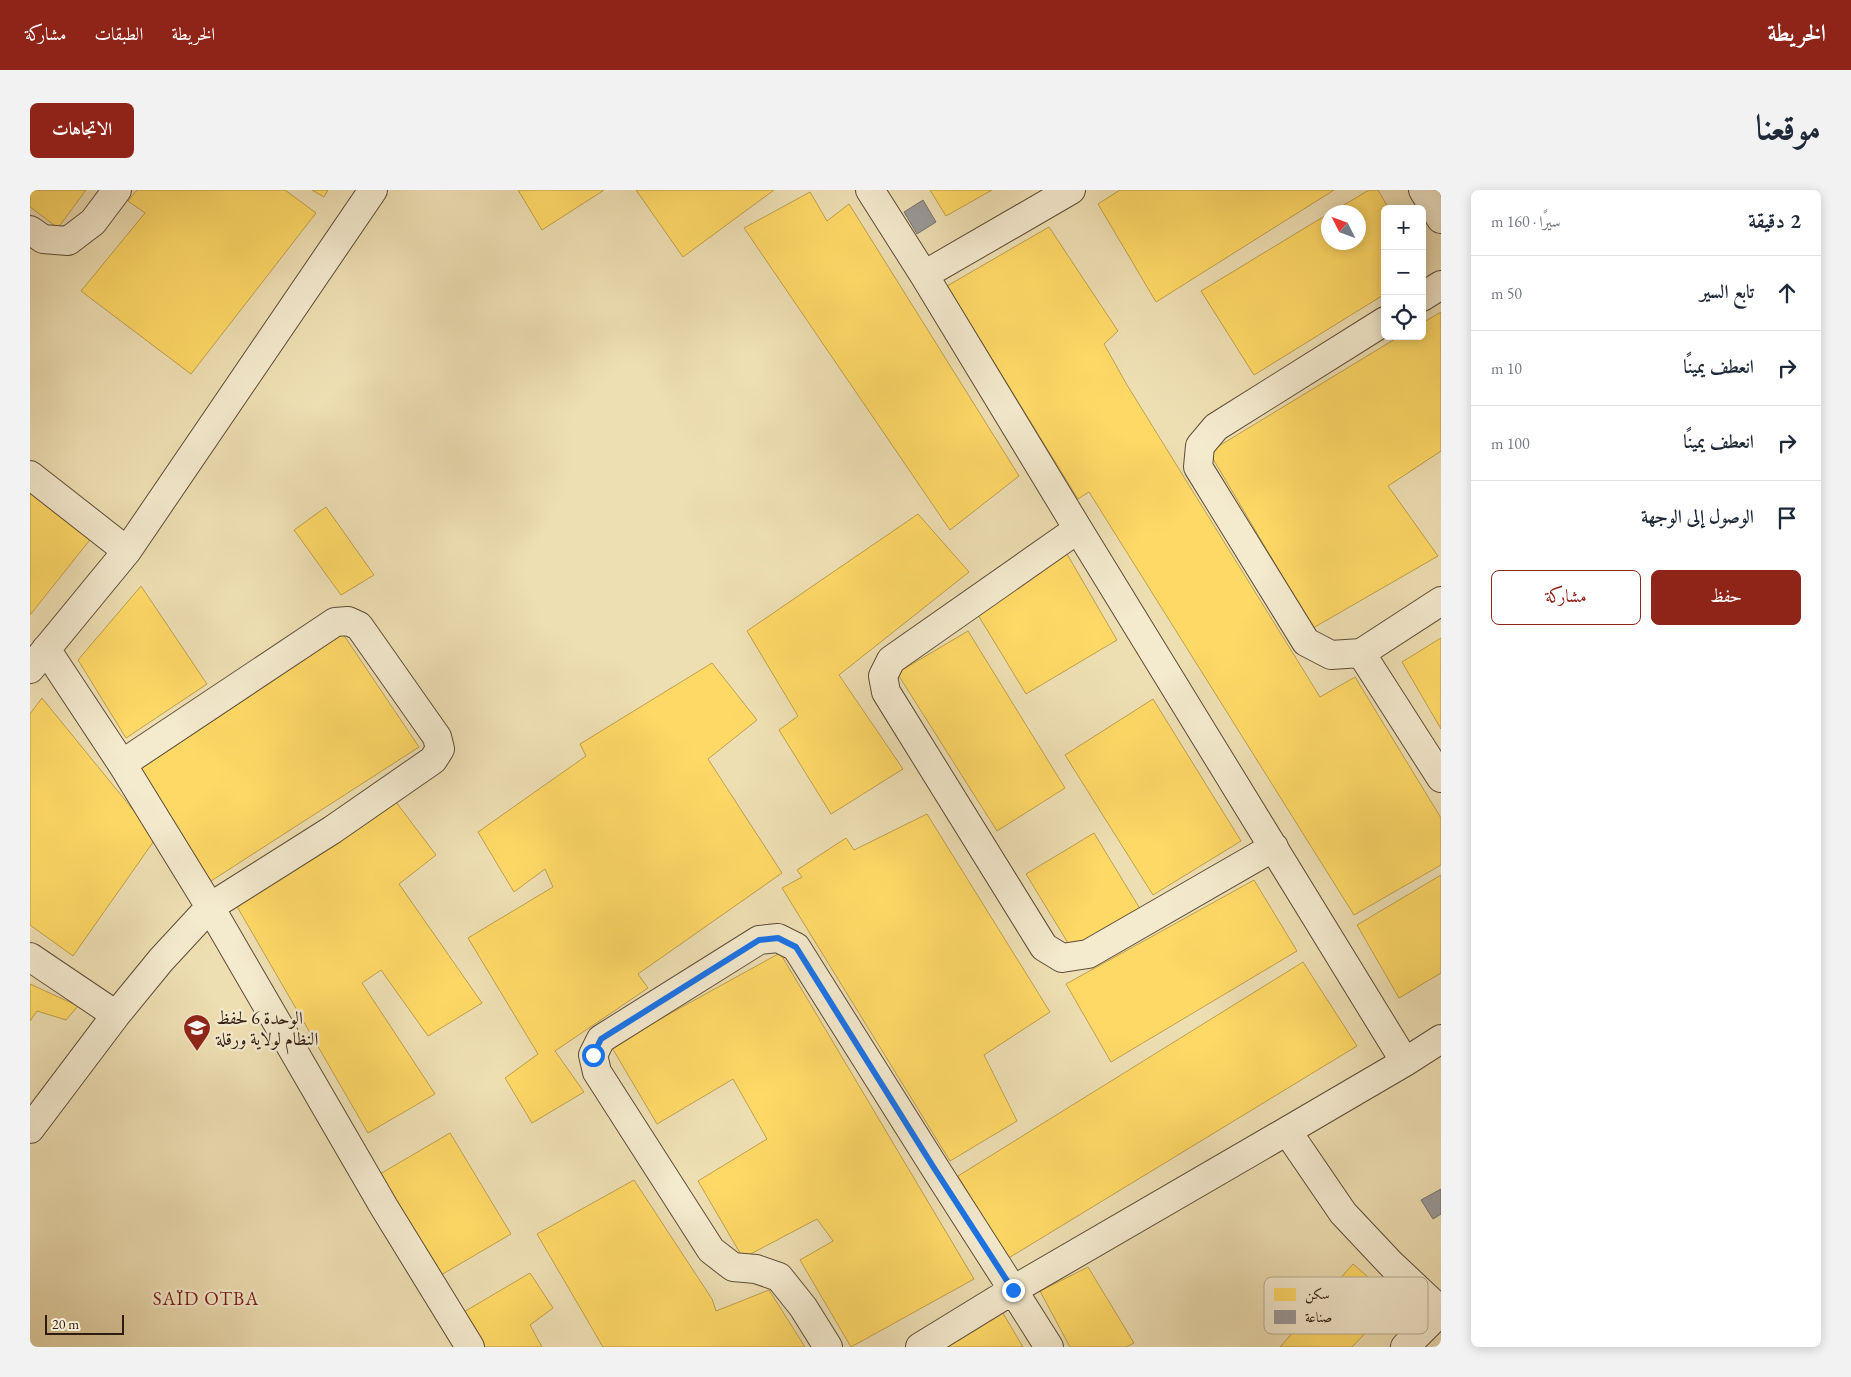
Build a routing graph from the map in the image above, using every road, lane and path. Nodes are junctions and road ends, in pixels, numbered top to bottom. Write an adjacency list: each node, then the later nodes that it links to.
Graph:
1 (116, 190): 7 (street)
2 (373, 190): 14 (street)
3 (870, 190): 8 (street)
4 (1070, 190): 8 (street)
5 (1423, 190): 6 (street)
6 (1441, 219)
7 (30, 230)
8 (924, 275): 13 (street)
9 (1441, 285): 10 (street)
10 (1425, 295)
11 (1381, 324): 16 (street)
12 (30, 476): 14 (street)
13 (1078, 529): 20 (street); 20 (street)
14 (127, 551): 17 (street)
15 (1441, 601): 16 (street)
16 (1361, 653): 18 (street)
17 (38, 659): 19 (street)
18 (1437, 762)
19 (122, 764): 21 (street); 21 (street)
20 (1274, 848): 25 (street)
21 (210, 907): 23 (street); 34 (street)
22 (30, 957): 23 (street)
23 (116, 1015): 26 (street)
24 (1441, 1038): 25 (street)
25 (1405, 1062): 27 (street)
26 (30, 1129)
27 (1287, 1131): 28 (street); 29 (street)
28 (1404, 1277)
29 (1013, 1290): 35 (street); 36 (street); 37 (street)
30 (1428, 1299): 31 (street)
31 (1441, 1311): 32 (street)
32 (1428, 1324)
33 (1418, 1334): 38 (street)
34 (470, 1347)
35 (828, 1347)
36 (920, 1347)
37 (1049, 1347)
38 (1405, 1347)

